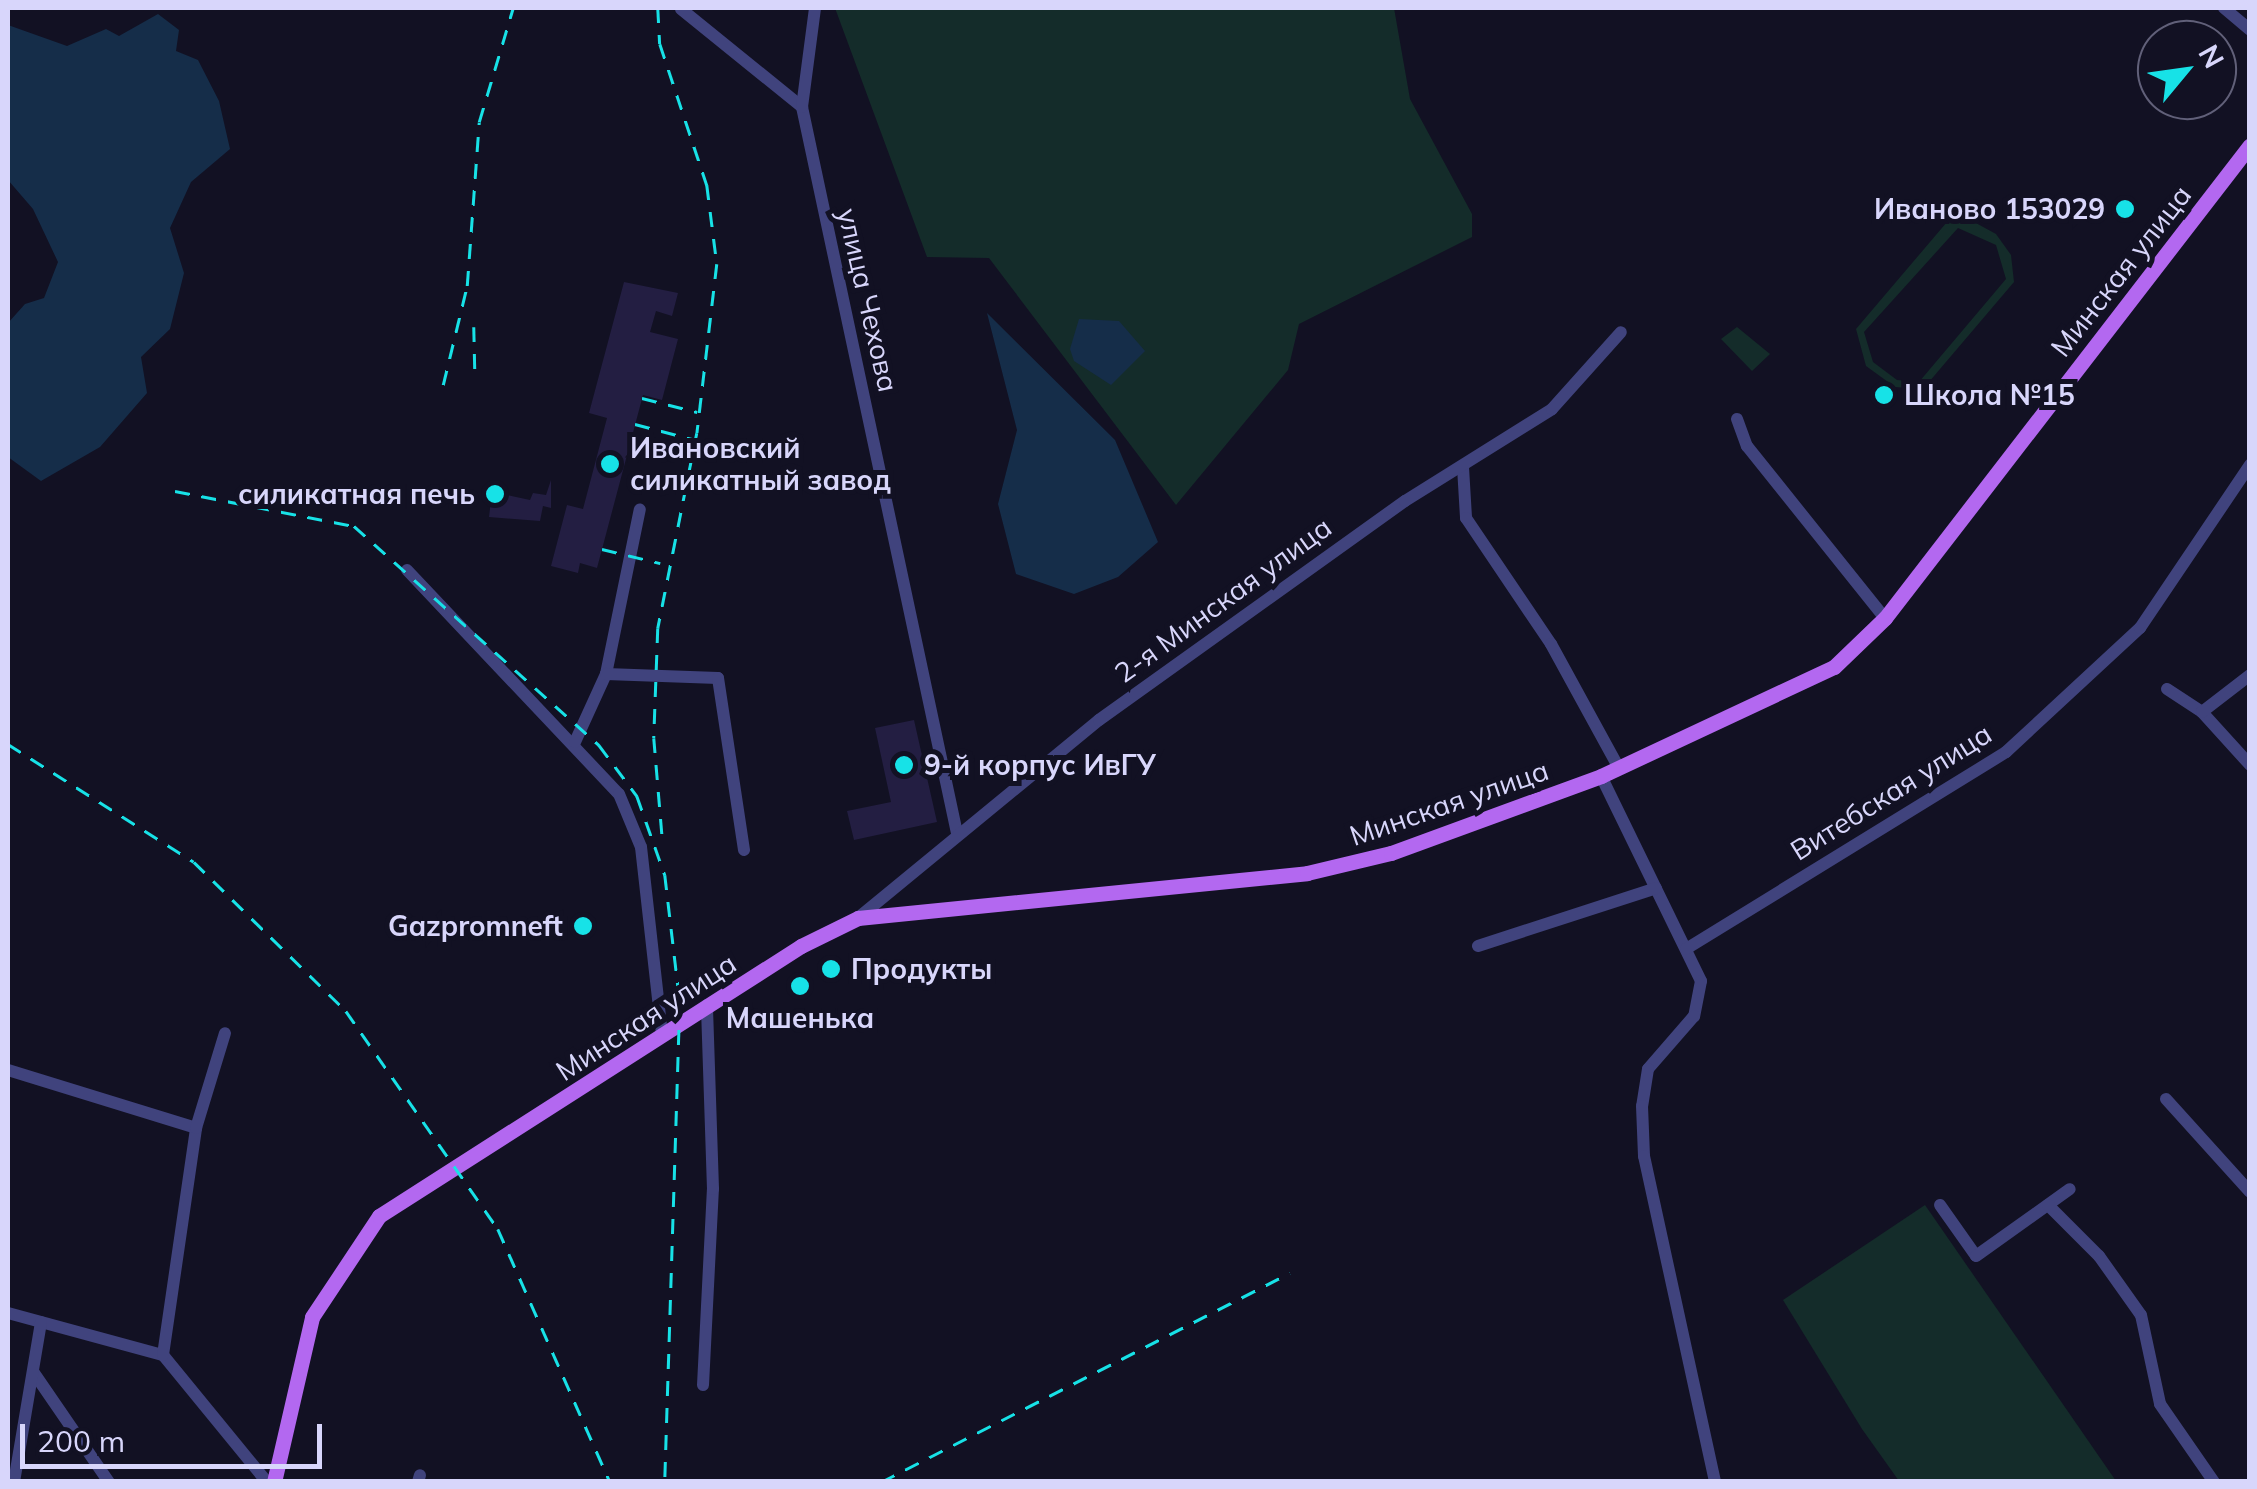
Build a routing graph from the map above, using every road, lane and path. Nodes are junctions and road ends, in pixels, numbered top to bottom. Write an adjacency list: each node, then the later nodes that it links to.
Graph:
1 (814, 8): 5 (street, улица Чехова)
2 (2224, 8): 4 (street)
3 (681, 9): 5 (street)
4 (2250, 30)
5 (802, 106): 22 (street, улица Чехова)
6 (2250, 145): 13 (main road, Минская улица)
7 (1620, 332): 10 (street, 2-я Минская улица)
8 (1737, 419): 13 (street)
9 (2250, 465): 27 (street, Витебская улица)
10 (1463, 468): 20 (street); 22 (street, 2-я Минская улица)
11 (640, 509): 14 (street)
12 (407, 570): 18 (street)
13 (1884, 618): 20 (main road, Минская улица)
14 (606, 674): 18 (street); 23 (street)
15 (2250, 675): 17 (street)
16 (2168, 688): 17 (street)
17 (2202, 712): 19 (street)
18 (575, 742): 30 (street)
19 (2250, 765)
20 (1619, 768): 21 (main road, Минская улица)
21 (1601, 776): 24 (street); 25 (main road, Минская улица)
22 (958, 833): 25 (street, 2-я Минская улица)
23 (744, 850)
24 (1656, 888): 26 (street); 27 (street)
25 (858, 918): 28 (main road, Минская улица)
26 (1478, 946)
27 (1686, 949): 46 (street)
28 (707, 1005): 30 (main road, Минская улица); 42 (street)
29 (224, 1033): 33 (street)
30 (662, 1034): 45 (main road, Минская улица)
31 (8, 1070): 33 (street)
32 (2166, 1100): 35 (street)
33 (196, 1128): 40 (street)
34 (2070, 1189): 37 (street)
35 (2250, 1192)
36 (1940, 1205): 37 (street)
37 (2048, 1205): 47 (street)
38 (8, 1313): 39 (street)
39 (42, 1322): 40 (street); 41 (street)
40 (164, 1355): 45 (street)
41 (34, 1372): 43 (street); 44 (street)
42 (702, 1385)
43 (14, 1482)
44 (110, 1482)
45 (271, 1482)
46 (1715, 1482)
47 (2214, 1482)

